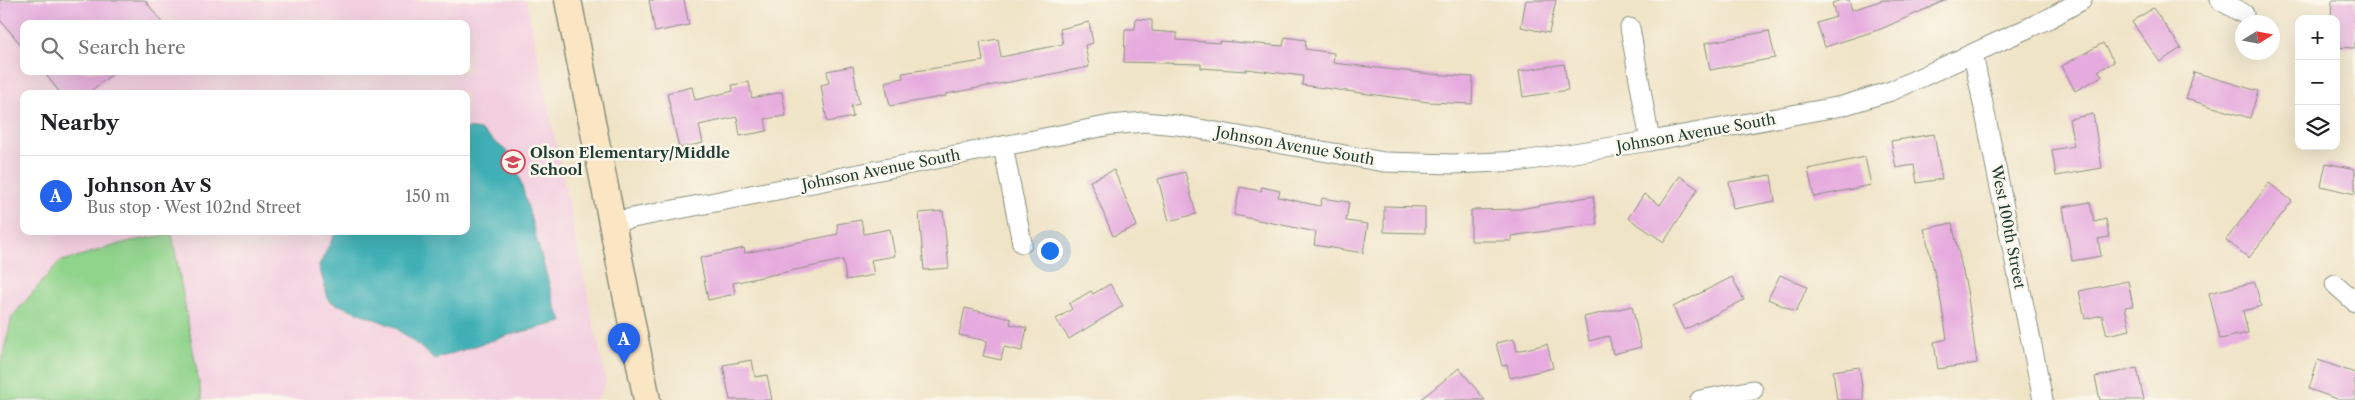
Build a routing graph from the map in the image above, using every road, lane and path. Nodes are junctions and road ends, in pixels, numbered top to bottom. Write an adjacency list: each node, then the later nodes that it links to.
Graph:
1 (568, 0): 9 (street)
2 (2082, 0): 6 (street, Johnson Avenue South)
3 (2220, 0): 4 (street)
4 (2244, 14)
5 (1630, 28): 7 (street)
6 (1973, 54): 7 (street, Johnson Avenue South); 16 (street, West 100th Street)
7 (1650, 141): 8 (street, Johnson Avenue South)
8 (1003, 146): 9 (street, Johnson Avenue South); 10 (street)
9 (612, 222): 14 (street)
10 (1022, 242)
11 (2334, 284): 12 (street)
12 (2355, 302)
13 (1754, 390): 15 (street)
14 (648, 400)
15 (1700, 400)
16 (2043, 400)

